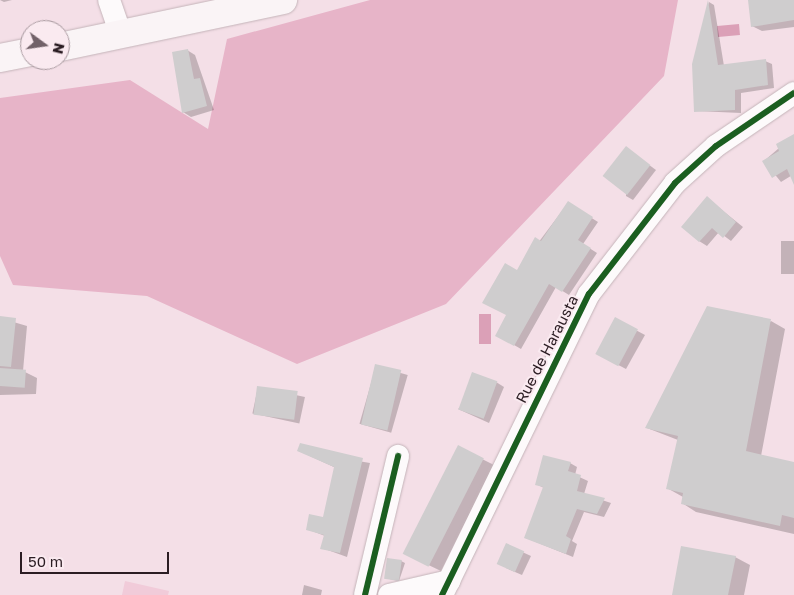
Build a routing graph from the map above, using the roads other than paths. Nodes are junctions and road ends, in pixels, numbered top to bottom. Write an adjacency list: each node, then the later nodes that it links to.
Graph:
1 (108, 0): 3 (street)
2 (283, 0): 3 (main road)
3 (121, 35): 4 (main road)
4 (70, 45)
5 (20, 54): 6 (main road)
6 (0, 58)
7 (794, 94): 9 (street, Rue de Harausta)
8 (398, 456): 10 (street)
9 (445, 588): 11 (street)
10 (365, 595)
11 (388, 595)

